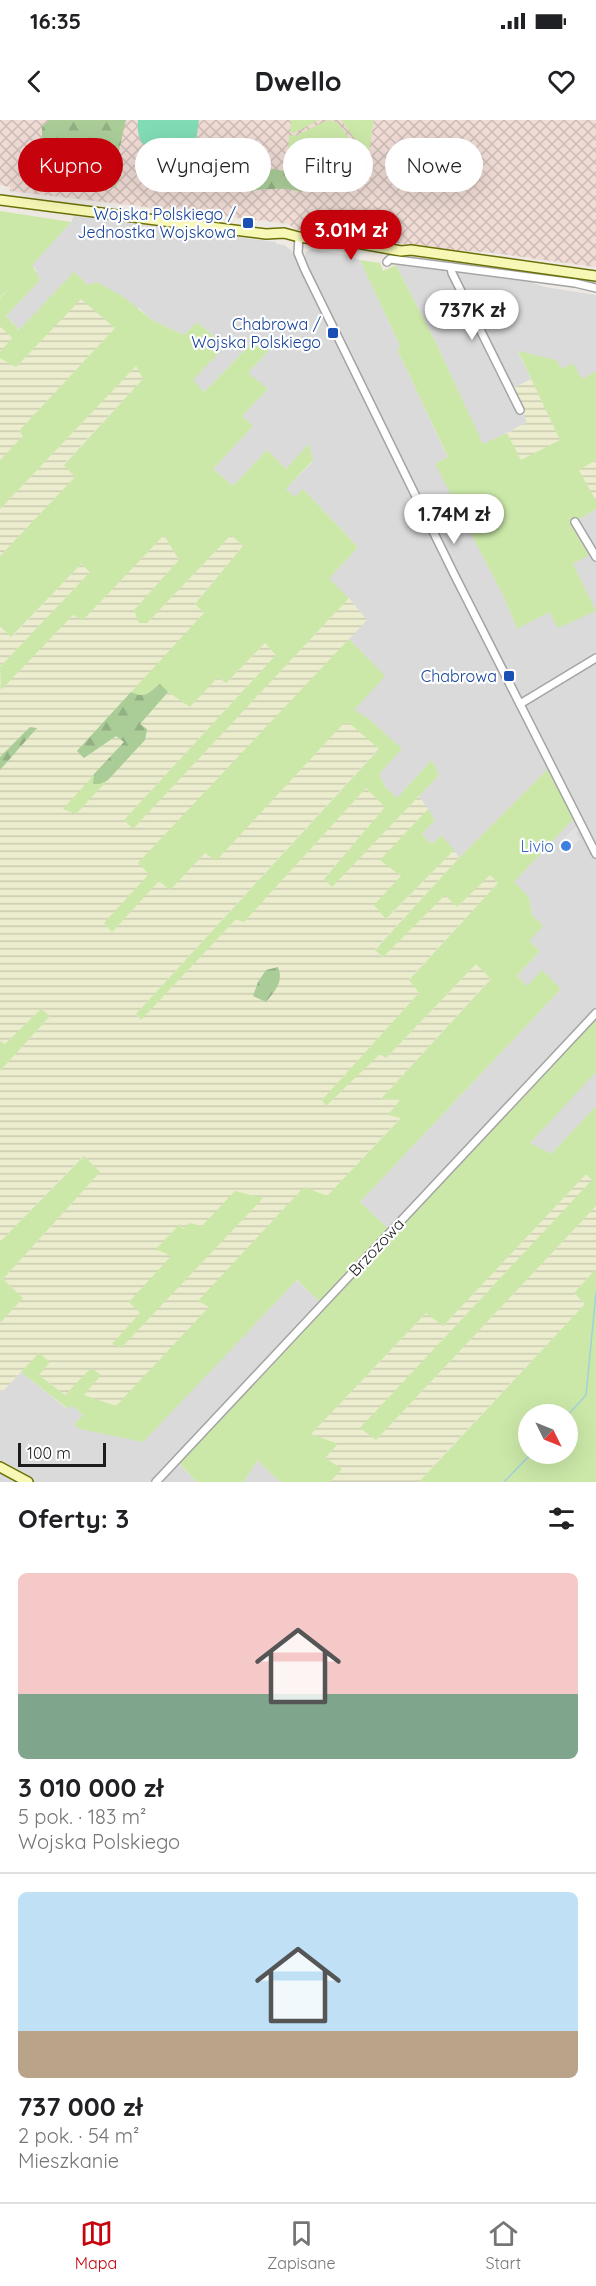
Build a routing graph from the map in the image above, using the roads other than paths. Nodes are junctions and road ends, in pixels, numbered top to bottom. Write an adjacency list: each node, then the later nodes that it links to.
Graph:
1 (0, 200): 2 (main road)
2 (299, 237): 5 (main road); 11 (street)
3 (387, 262): 4 (street)
4 (451, 267): 6 (street); 7 (street)
5 (596, 276)
6 (596, 288)
7 (520, 410)
8 (575, 522): 9 (street)
9 (596, 557)
10 (596, 658): 11 (street)
11 (520, 704): 12 (street)
12 (596, 854)
13 (596, 1013): 16 (street, Brzozowa)
14 (0, 1467): 15 (main road)
15 (28, 1482)
16 (156, 1482)

